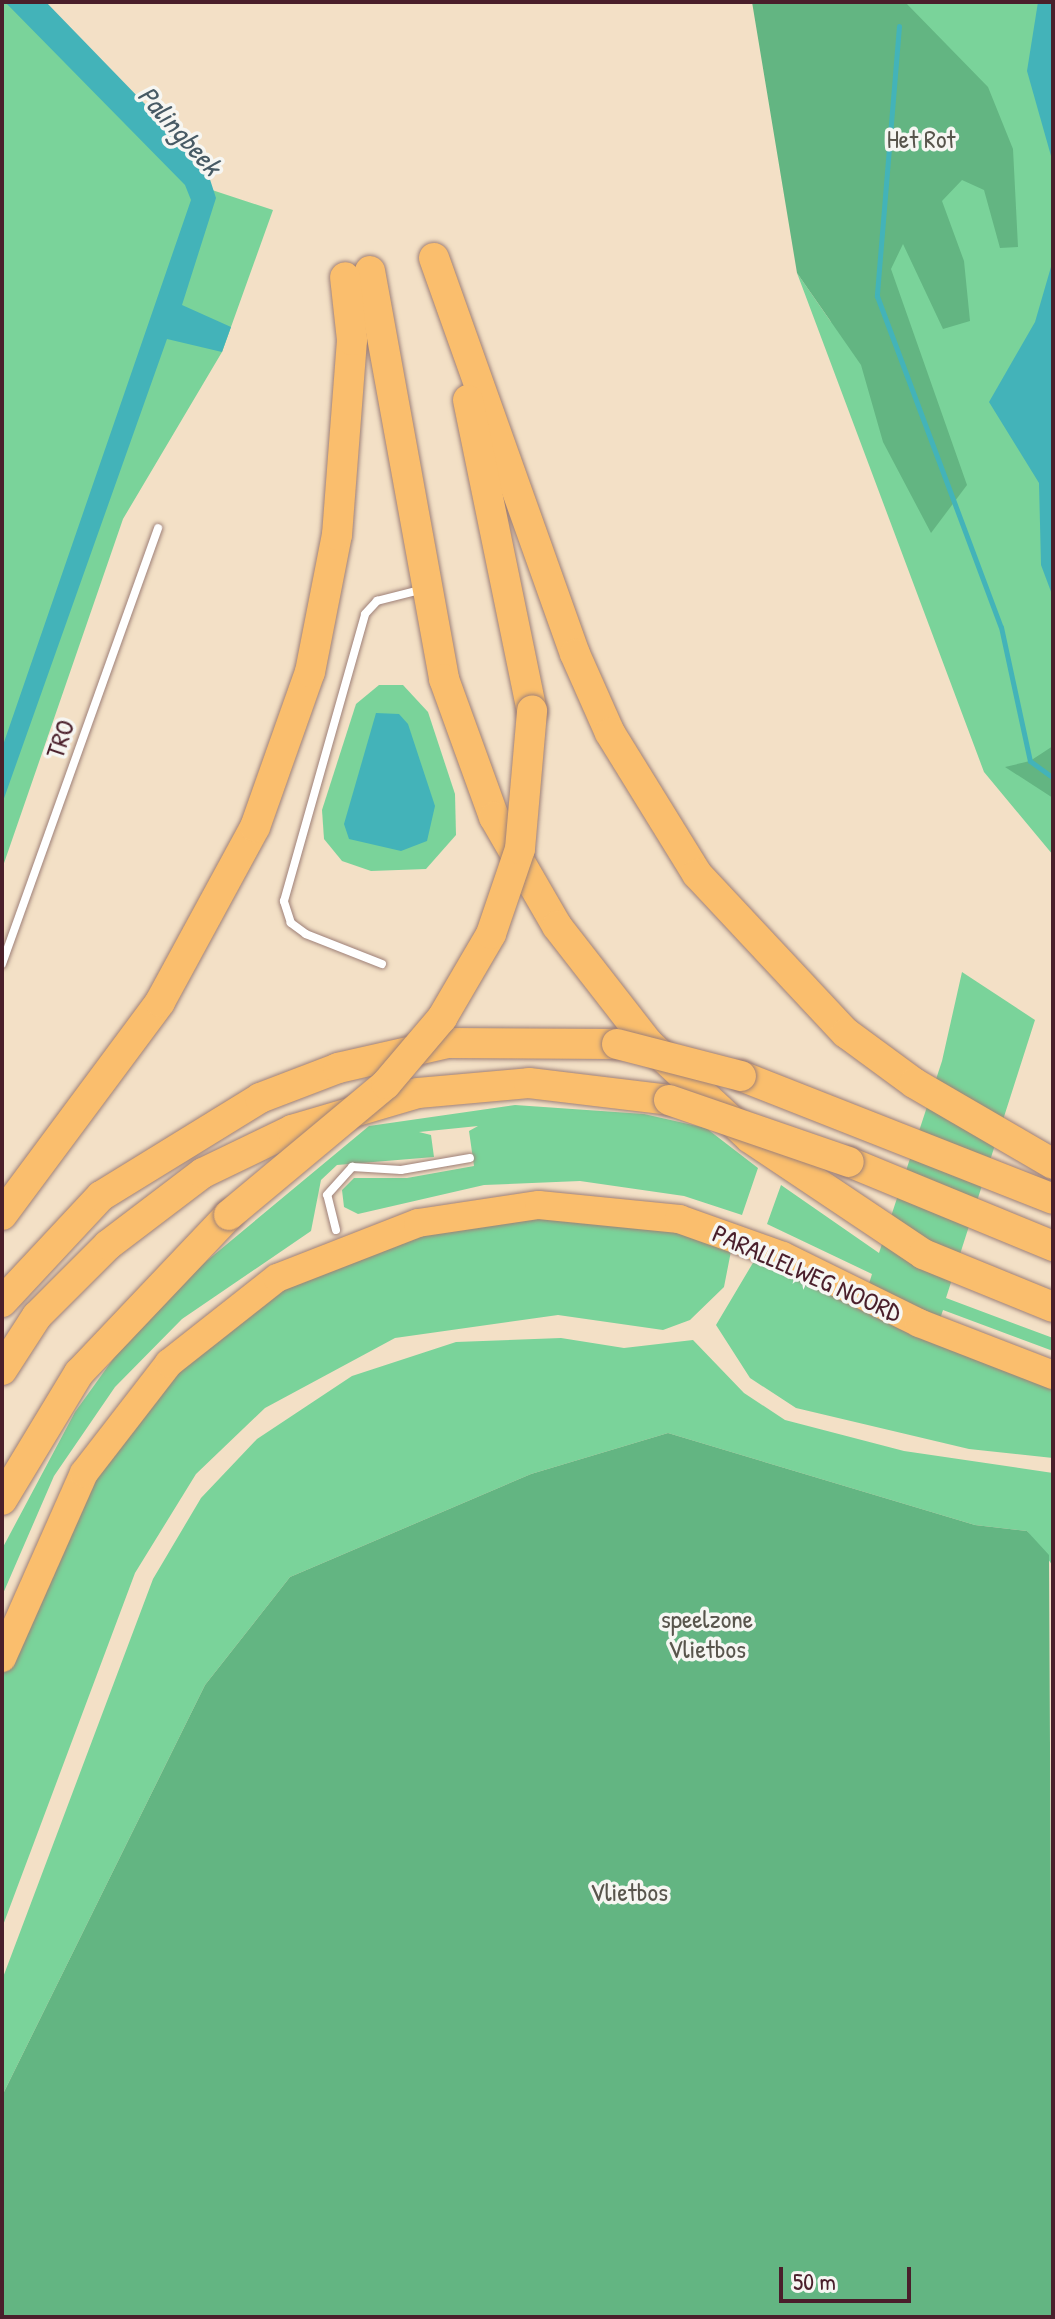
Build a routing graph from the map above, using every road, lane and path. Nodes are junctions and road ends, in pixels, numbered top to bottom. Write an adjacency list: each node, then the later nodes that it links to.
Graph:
1 (158, 528): 3 (lane, TRO)
2 (424, 589): 4 (lane); 8 (highway); 12 (highway)
3 (2, 964)
4 (382, 964)
5 (470, 1158): 9 (lane)
6 (1053, 1164): 16 (highway, bridge)
7 (1053, 1199): 11 (highway, bridge)
8 (2, 1215)
9 (336, 1230): 13 (highway, PARALLELWEG NOORD); 17 (highway, PARALLELWEG NOORD)
10 (1053, 1246): 14 (highway, bridge)
11 (2, 1302)
12 (1053, 1307)
13 (1053, 1359)
14 (2, 1370)
15 (1053, 1375): 18 (highway, PARALLELWEG NOORD)
16 (2, 1500)
17 (2, 1618)
18 (2, 1658)

